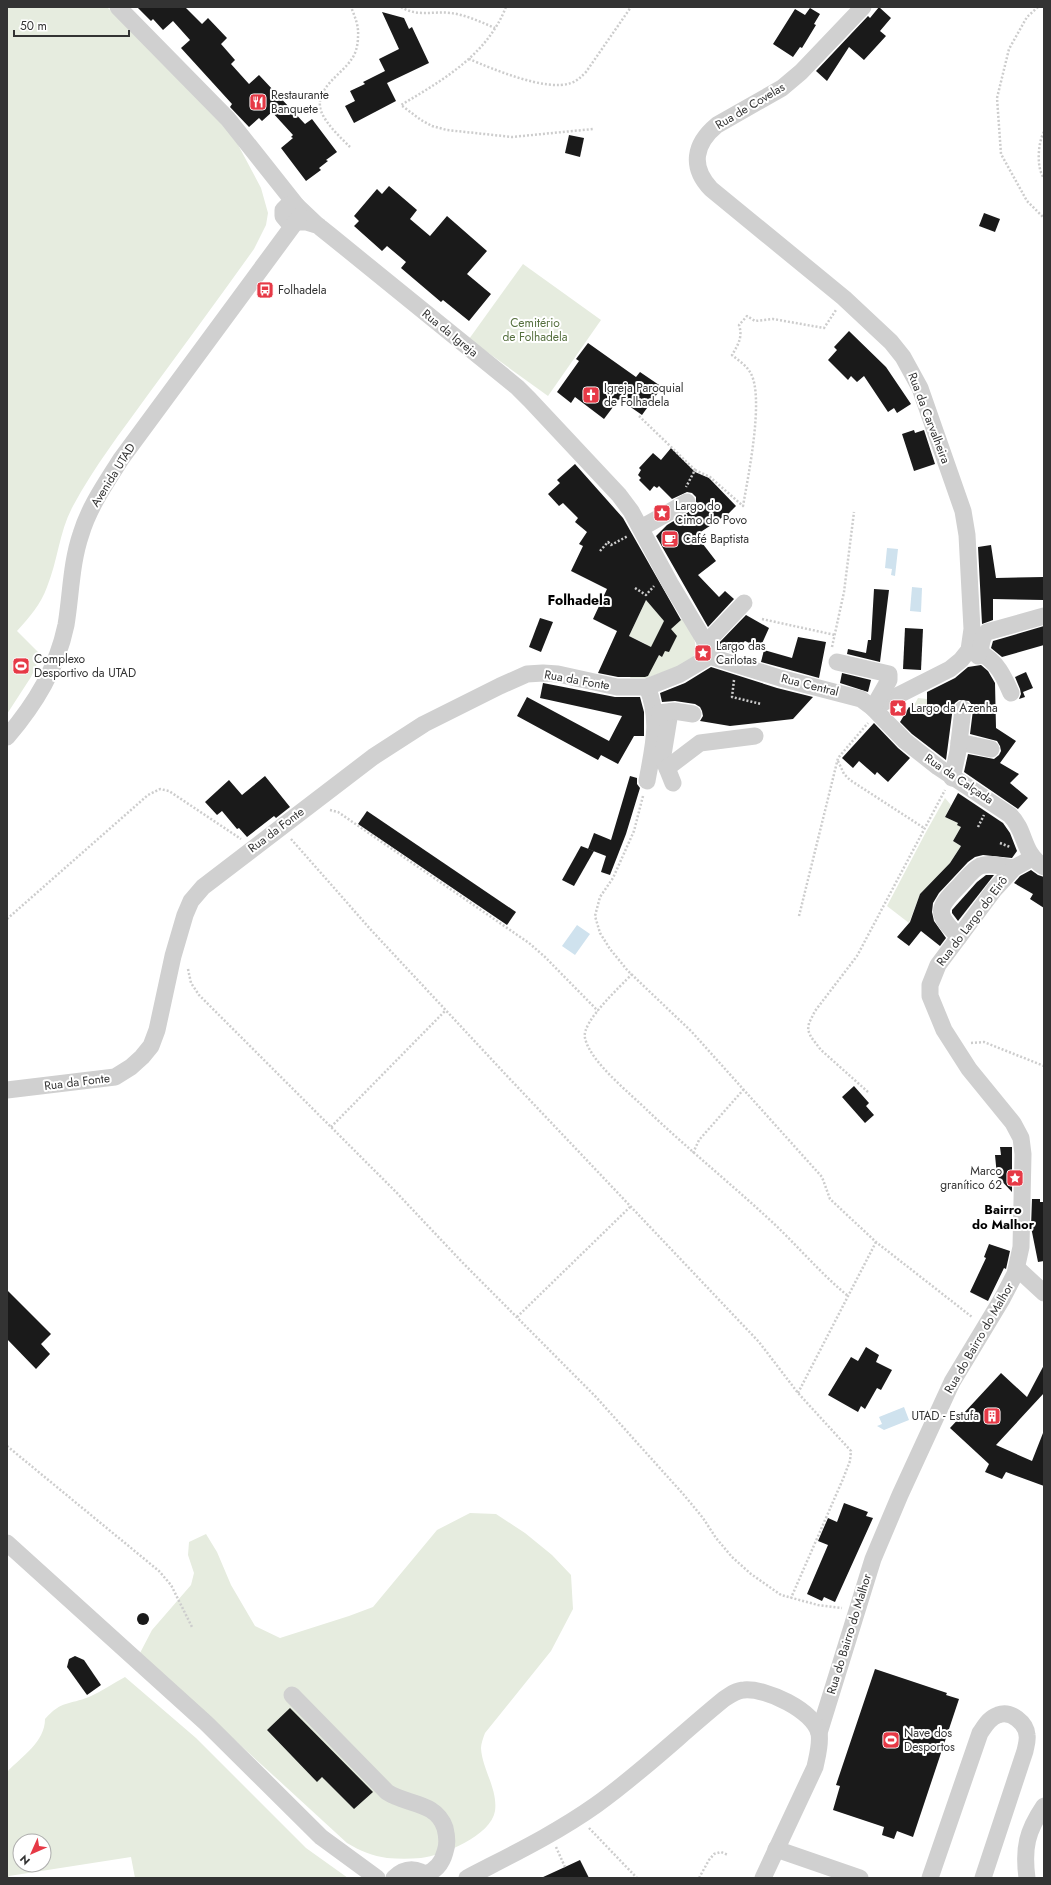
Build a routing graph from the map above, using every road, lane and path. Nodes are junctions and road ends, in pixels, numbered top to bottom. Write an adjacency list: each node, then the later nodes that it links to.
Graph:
1 (118, 7): 15 (street)
2 (351, 7): 12 (path)
3 (401, 7): 8 (path)
4 (506, 7): 8 (path)
5 (631, 7): 9 (path)
6 (863, 7): 14 (street, Rua de Covelas)
7 (1038, 7): 16 (path)
8 (495, 28): 9 (path)
9 (469, 59): 10 (path)
10 (593, 129)
11 (1044, 132): 13 (path)
12 (350, 147)
13 (1044, 178)
14 (722, 198): 17 (street, Rua da Carvalheira)
15 (293, 213): 22 (street, Rua da Igreja); 43 (street, Avenida UTAD)
16 (1044, 218)
17 (844, 298): 19 (path); 33 (street, Rua da Carvalheira)
18 (639, 416): 19 (path)
19 (695, 470): 20 (path)
20 (680, 506): 22 (street)
21 (854, 512): 29 (path)
22 (641, 528): 23 (path); 24 (street)
23 (600, 551)
24 (661, 567): 25 (path); 30 (street)
25 (635, 588)
26 (744, 603): 30 (street)
27 (1044, 616): 31 (street)
28 (762, 619): 29 (path)
29 (835, 635): 32 (path)
30 (709, 649): 34 (street, Rua Central); 35 (street)
31 (980, 653): 33 (street); 36 (street)
32 (834, 656): 39 (street)
33 (956, 665): 39 (street)
34 (736, 666): 37 (path); 39 (street, Rua Central)
35 (647, 687): 40 (street); 54 (street, Rua da Fonte)
36 (1011, 694)
37 (761, 704)
38 (963, 709): 44 (street)
39 (875, 710): 46 (path); 48 (street, Rua da Calçada)
40 (662, 713): 41 (street); 47 (street); 49 (street)
41 (693, 714)
42 (754, 736): 47 (street)
43 (7, 737)
44 (959, 742): 45 (street); 48 (street)
45 (991, 749)
46 (838, 758): 52 (path); 57 (path)
47 (666, 768): 50 (street)
48 (952, 778): 52 (path); 55 (street, Rua da Calçada)
49 (647, 781): 61 (path)
50 (674, 783)
51 (324, 810): 64 (path)
52 (924, 828): 69 (path)
53 (294, 833): 63 (path)
54 (254, 847): 58 (path); 68 (street, Rua da Fonte)
55 (1038, 862): 56 (street, Rua do Largo do Eirô)
56 (1014, 868): 59 (street, Rua do Largo do Eirô); 59 (street)
57 (799, 916)
58 (7, 919)
59 (959, 937): 62 (street, Rua do Largo do Eirô)
60 (188, 965): 70 (path)
61 (632, 974): 64 (path); 67 (path)
62 (930, 996): 65 (street, Rua do Bairro do Malhor)
63 (446, 1010): 70 (path); 72 (path)
64 (598, 1011): 71 (path)
65 (957, 1051): 66 (path); 74 (street, Rua do Bairro do Malhor)
66 (1044, 1066)
67 (744, 1089): 71 (path); 73 (path)
68 (7, 1090)
69 (868, 1092)
70 (331, 1127): 77 (path)
71 (693, 1153): 76 (path)
72 (630, 1207): 77 (path); 79 (path)
73 (876, 1242): 76 (path); 78 (path)
74 (1017, 1268): 75 (street); 78 (street, Rua do Bairro do Malhor)
75 (1044, 1293)
76 (848, 1296): 79 (path)
77 (517, 1317): 82 (path)
78 (985, 1327): 83 (street, Rua do Bairro do Malhor)
79 (798, 1393): 82 (path)
80 (7, 1446): 84 (path)
81 (7, 1543): 93 (street)
82 (791, 1598): 83 (path)
83 (856, 1611): 86 (street, Rua do Bairro do Malhor)
84 (192, 1627)
85 (292, 1695): 95 (street)
86 (819, 1733): 90 (street, Rua do Bairro do Malhor); 96 (street)
87 (1044, 1806): 103 (street)
88 (586, 1824): 97 (path)
89 (554, 1844): 92 (path)
90 (776, 1849): 99 (street, Rua do Bairro do Malhor); 100 (street)
91 (728, 1855): 98 (path)
92 (565, 1867)
93 (373, 1875): 94 (street)
94 (397, 1875): 95 (street)
95 (427, 1876)
96 (467, 1878)
97 (637, 1878)
98 (698, 1878)
99 (763, 1878)
100 (860, 1878)
101 (930, 1878): 102 (street)
102 (983, 1878)
103 (1027, 1878)

